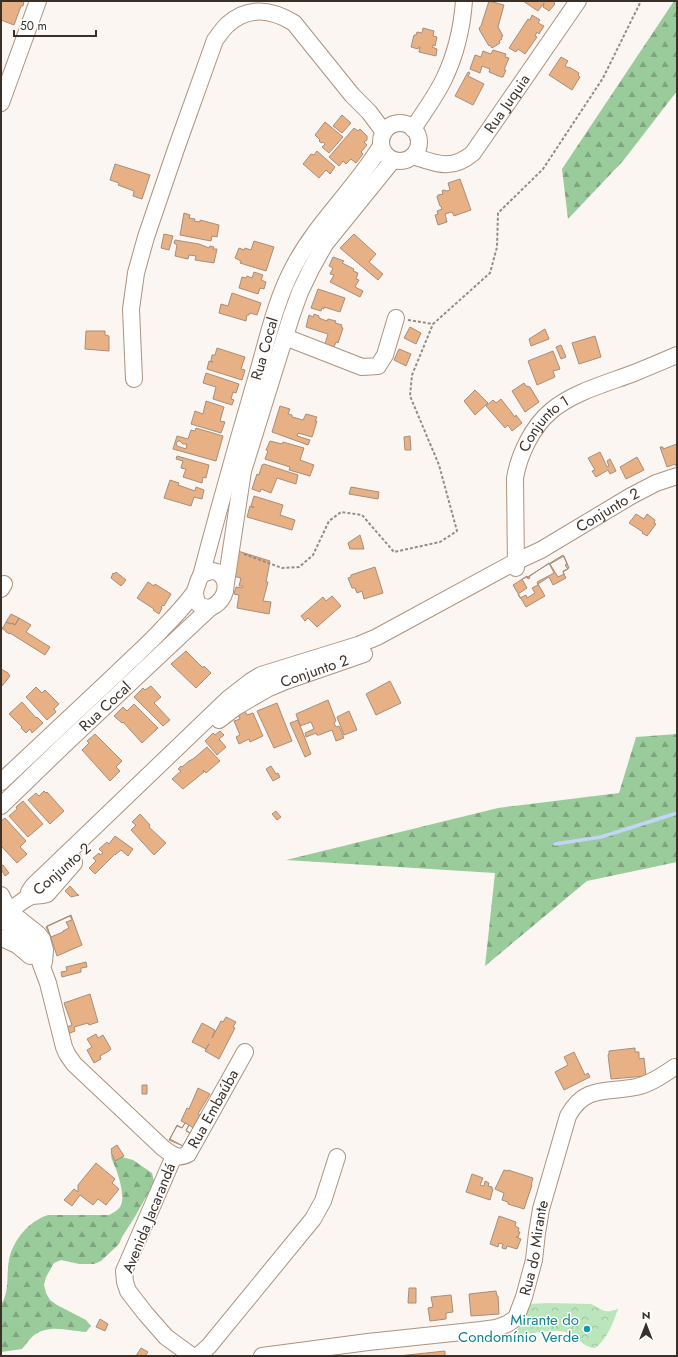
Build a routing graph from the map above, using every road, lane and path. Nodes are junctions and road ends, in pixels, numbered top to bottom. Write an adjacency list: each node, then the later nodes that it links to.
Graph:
1 (38, 1): 5 (street)
2 (464, 1): 6 (street)
3 (578, 1): 8 (street, Rua Juquia)
4 (642, 1): 11 (path)
5 (1, 103)
6 (413, 129): 7 (street); 8 (street)
7 (383, 139): 9 (street); 14 (street); 18 (street, Rua Cocal)
8 (413, 156): 9 (street)
9 (394, 160): 12 (street, Rua Cocal)
10 (396, 318): 11 (path); 12 (street)
11 (433, 324): 16 (path)
12 (285, 337): 16 (street, Rua Cocal)
13 (677, 355): 17 (street, Conjunto 1)
14 (134, 379)
15 (677, 476): 17 (street, Conjunto 2)
16 (231, 549): 19 (street, Rua Cocal)
17 (516, 565): 25 (street, Conjunto 2)
18 (201, 576): 19 (street); 20 (street)
19 (226, 583): 21 (street)
20 (195, 592): 21 (street); 22 (street, Rua Cocal)
21 (210, 608): 23 (street, Rua Cocal)
22 (1, 782)
23 (1, 806)
24 (1, 894): 25 (street)
25 (4, 915): 27 (street, Avenida Jacarandá)
26 (1, 938): 27 (street)
27 (44, 976): 30 (street, Avenida Jacarandá)
28 (245, 1052): 30 (street, Rua Embaúba)
29 (675, 1067): 34 (street, Rua do Mirante)
30 (174, 1156): 32 (street, Avenida Jacarandá)
31 (337, 1158): 33 (street)
32 (192, 1356)
33 (198, 1356)
34 (262, 1356)

